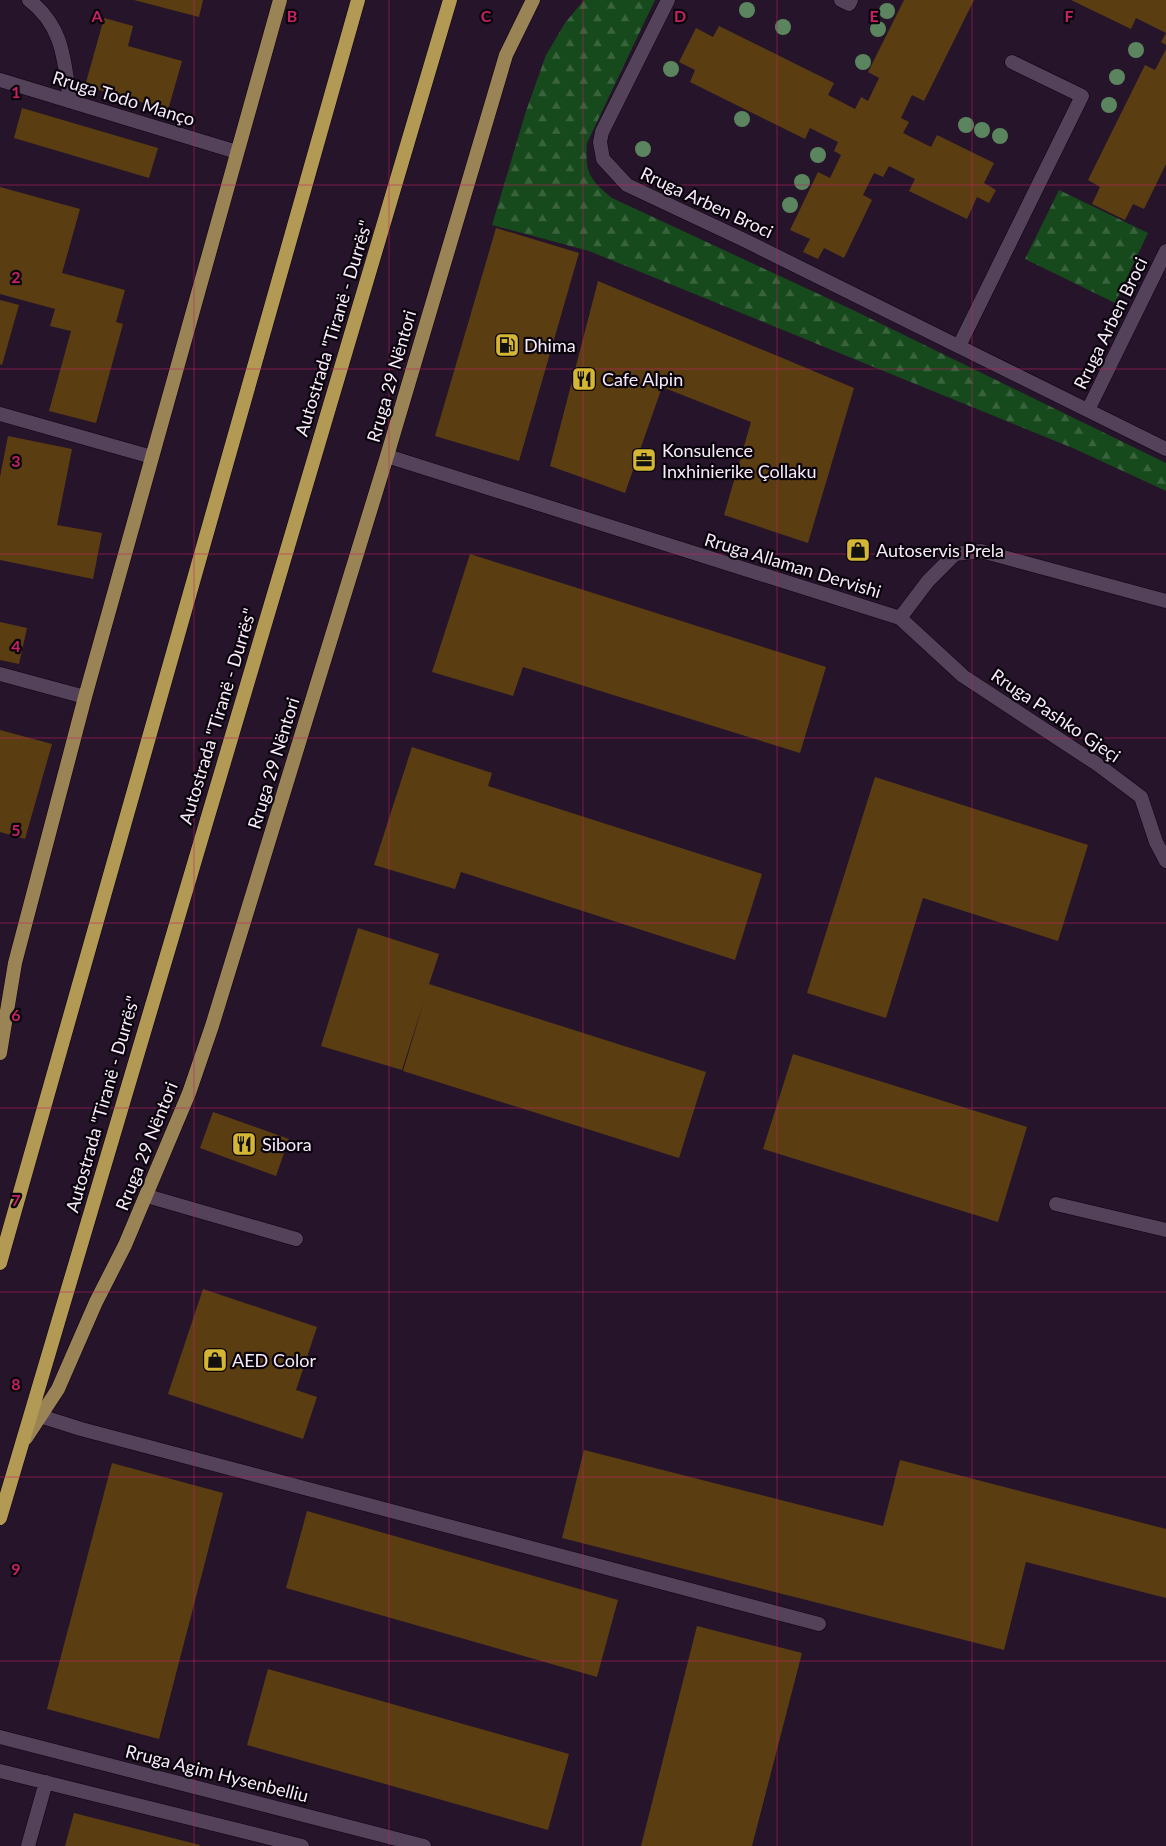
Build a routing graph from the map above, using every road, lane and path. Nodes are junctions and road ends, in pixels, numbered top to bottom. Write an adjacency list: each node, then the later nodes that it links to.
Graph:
1 (29, 0): 11 (street)
2 (280, 0): 12 (main road)
3 (358, 0): 30 (highway)
4 (533, 0): 18 (main road, Rruga 29 Nëntori)
5 (668, 0): 14 (street, Rruga Arben Broci)
6 (841, 0): 7 (street)
7 (851, 0)
8 (448, 6): 32 (highway, Autostrada "Tiranë - Durrës")
9 (1012, 62): 14 (street)
10 (0, 80): 11 (street, Rruga Todo Manço)
11 (70, 101): 12 (street, Rruga Todo Manço)
12 (237, 152): 19 (main road)
13 (1166, 251): 15 (street, Rruga Arben Broci)
14 (959, 346): 15 (street, Rruga Arben Broci)
15 (1088, 410): 17 (street, Rruga Arben Broci)
16 (0, 414): 19 (street)
17 (1166, 449)
18 (387, 456): 21 (street, Rruga Allaman Dervishi); 26 (main road, Rruga 29 Nëntori)
19 (152, 457): 23 (main road)
20 (1166, 601): 21 (street)
21 (900, 618): 24 (street, Rruga Pashko Gjeçi)
22 (0, 674): 23 (street)
23 (85, 697): 25 (main road)
24 (1166, 860)
25 (0, 1053)
26 (147, 1196): 29 (street); 31 (main road, Rruga 29 Nëntori)
27 (1056, 1204): 28 (street)
28 (1166, 1230)
29 (296, 1239)
30 (0, 1263)
31 (40, 1416): 32 (main road, Rruga 29 Nëntori); 34 (street)
32 (22, 1443): 33 (highway, Rruga 29 Nëntori)
33 (0, 1518)
34 (819, 1624)
35 (0, 1737): 40 (street, Rruga Agim Hysenbelliu)
36 (0, 1771): 37 (street)
37 (46, 1782): 38 (street); 39 (street)
38 (28, 1846)
39 (302, 1846)
40 (424, 1846)

